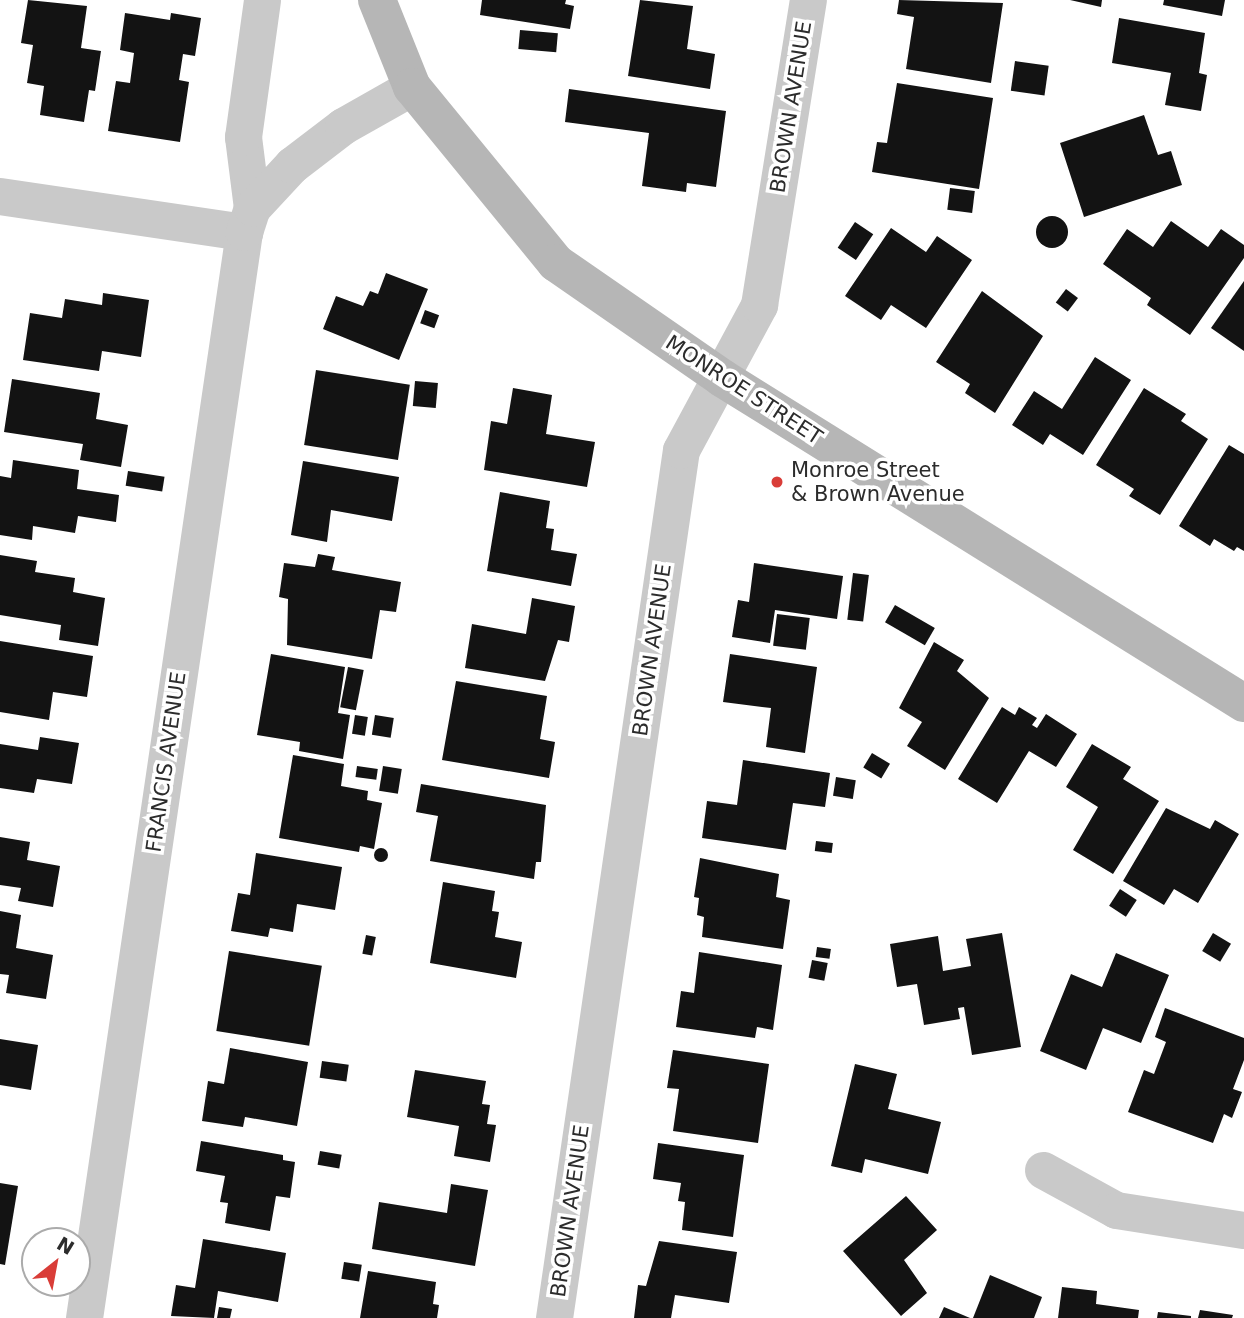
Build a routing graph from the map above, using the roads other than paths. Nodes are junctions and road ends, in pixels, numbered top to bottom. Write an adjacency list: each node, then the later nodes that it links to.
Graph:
1 (262, 0): 6 (street, FRANCIS AVENUE)
2 (377, 0): 4 (main road, MONROE STREET)
3 (808, 0): 7 (street, BROWN AVENUE)
4 (412, 88): 6 (street); 7 (main road, MONROE STREET)
5 (0, 196): 6 (street)
6 (248, 220): 11 (street, FRANCIS AVENUE)
7 (722, 378): 8 (main road, MONROE STREET); 12 (street, BROWN AVENUE)
8 (1244, 703)
9 (1043, 1170): 10 (street)
10 (1244, 1230)
11 (84, 1318)
12 (554, 1318)

